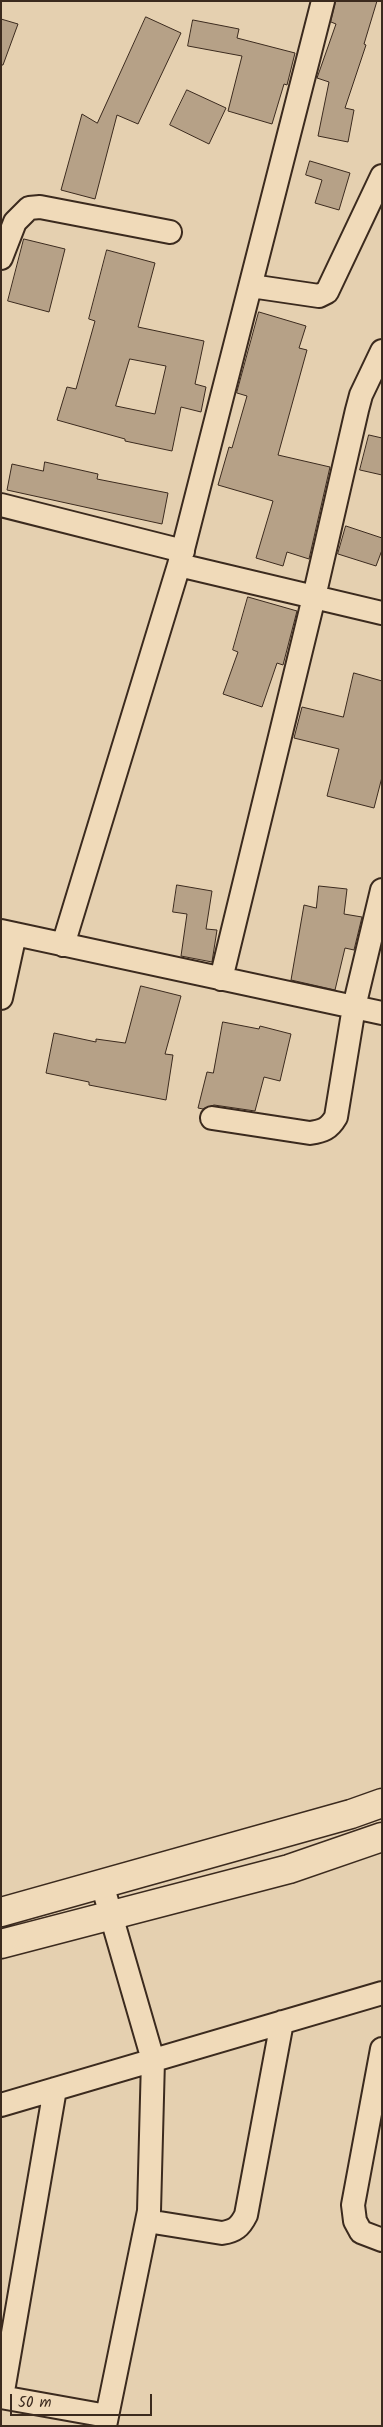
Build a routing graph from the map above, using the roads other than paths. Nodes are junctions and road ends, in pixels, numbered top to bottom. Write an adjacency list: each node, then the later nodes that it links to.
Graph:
1 (324, 1): 5 (street)
2 (382, 176): 5 (street)
3 (170, 232): 4 (street)
4 (1, 258)
5 (250, 286): 8 (street)
6 (382, 351): 9 (street)
7 (1, 506): 8 (street)
8 (181, 558): 9 (street); 13 (street)
9 (314, 598): 10 (street); 14 (street)
10 (382, 613)
11 (382, 890): 16 (street)
12 (8, 932): 13 (street); 15 (street)
13 (63, 945): 14 (street)
14 (221, 979): 16 (street)
15 (1, 998)
16 (354, 1007): 17 (street); 18 (street)
17 (382, 1013)
18 (212, 1118)
19 (382, 1803): 21 (street)
20 (382, 1837): 23 (street)
21 (102, 1884): 22 (street); 23 (street)
22 (1, 1912)
23 (112, 1915): 24 (street); 28 (street)
24 (1, 1944)
25 (382, 1993): 26 (street)
26 (282, 2022): 28 (street); 31 (street)
27 (382, 2049): 32 (street)
28 (153, 2060): 29 (street); 31 (street)
29 (55, 2089): 30 (street); 33 (street)
30 (1, 2105)
31 (147, 2222): 34 (street)
32 (382, 2240)
33 (2, 2397): 34 (street)
34 (106, 2421)

